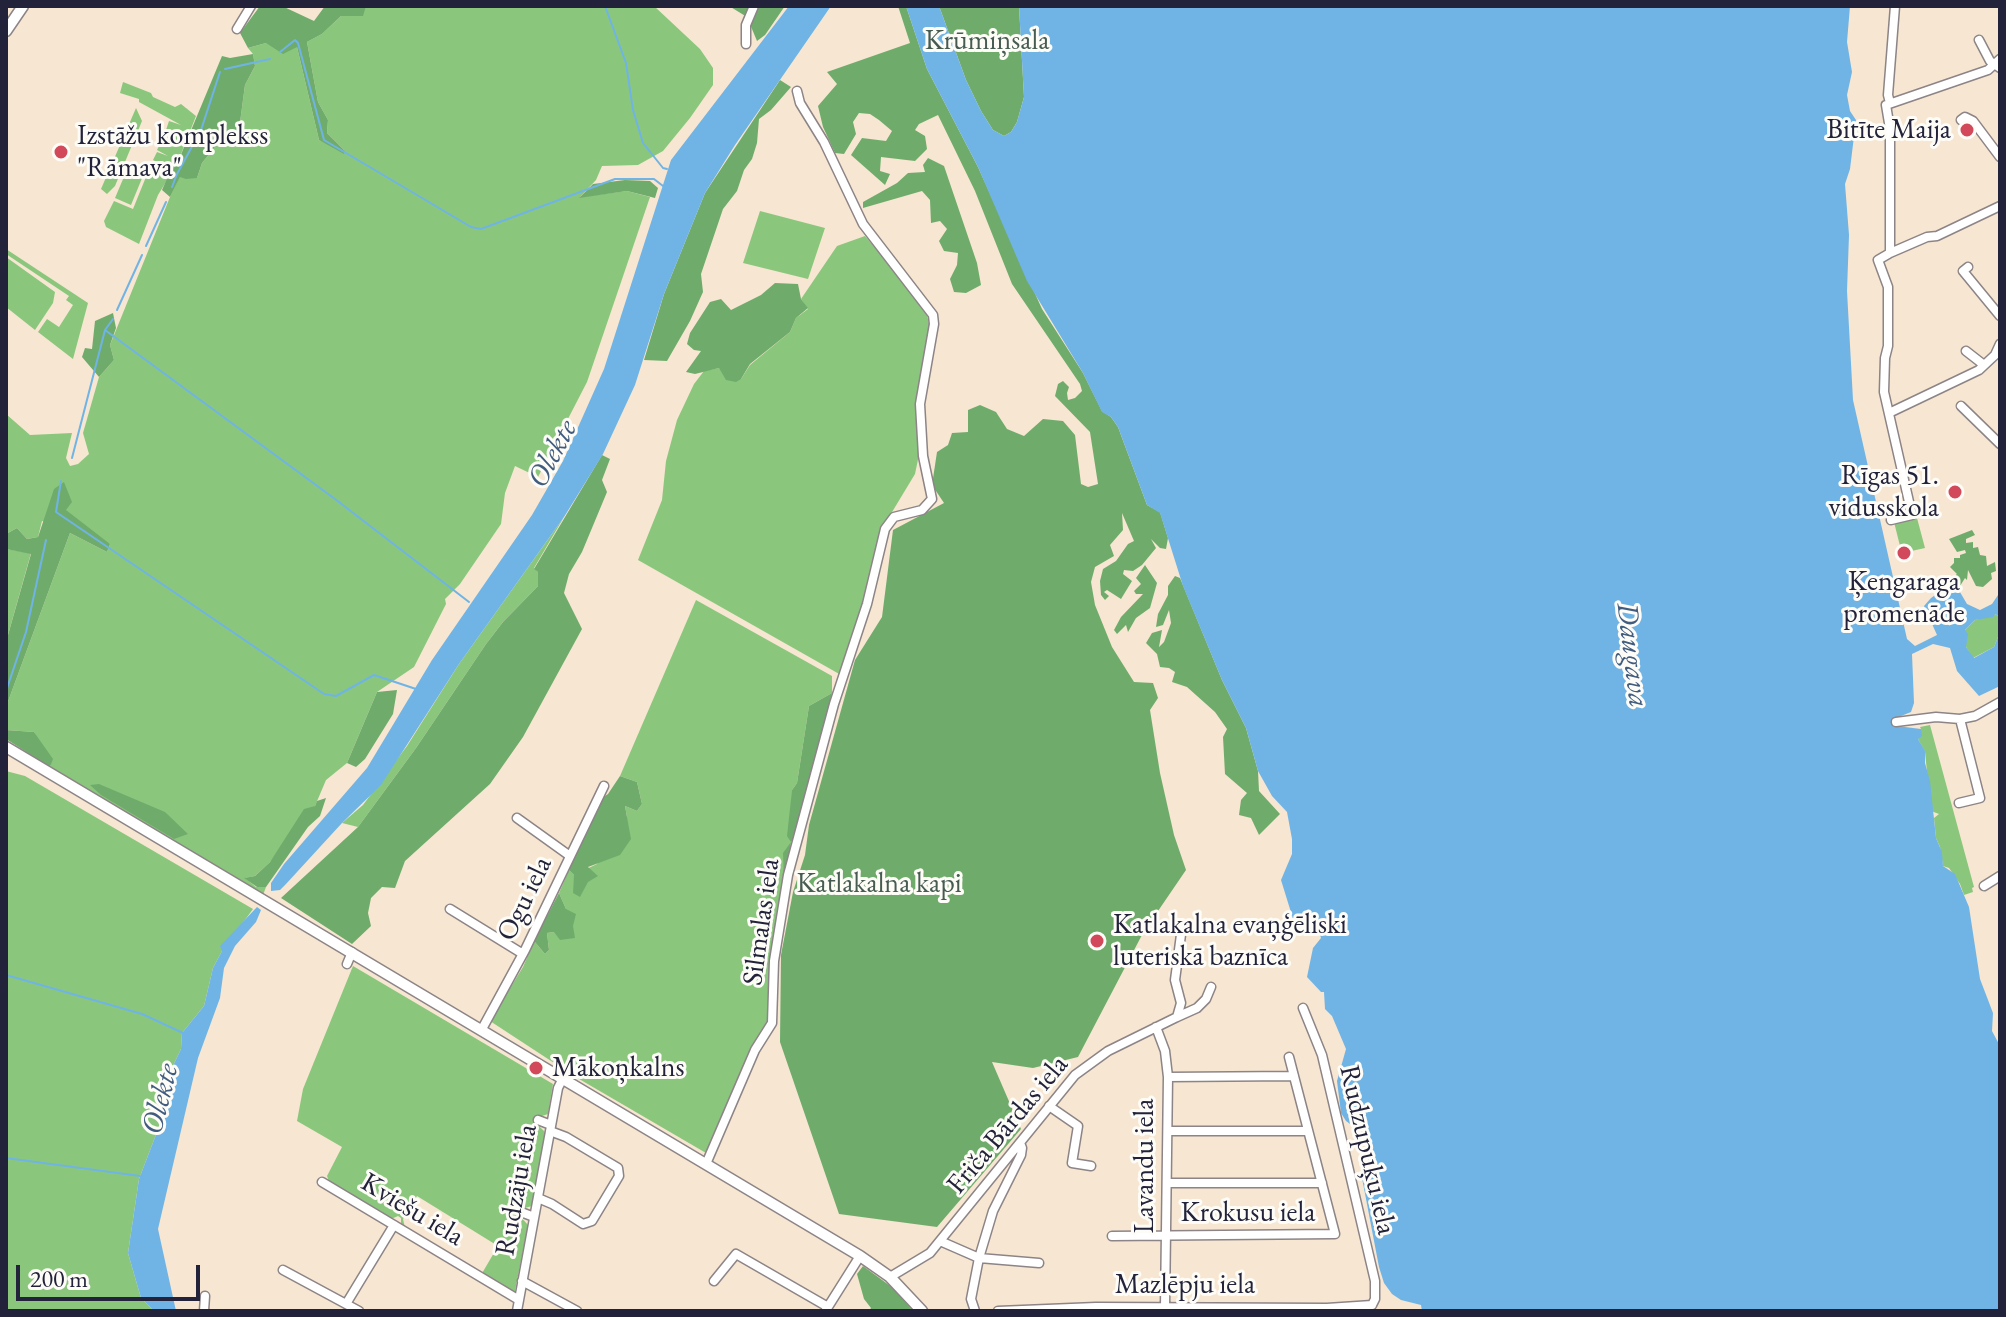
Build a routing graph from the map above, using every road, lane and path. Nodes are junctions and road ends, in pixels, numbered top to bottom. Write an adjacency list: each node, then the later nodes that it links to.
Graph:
1 (23, 6): 6 (main road)
2 (251, 6): 5 (street)
3 (754, 6): 8 (street)
4 (1895, 6): 11 (street)
5 (237, 29)
6 (6, 31)
7 (1979, 40): 9 (street)
8 (746, 44)
9 (1998, 64): 11 (street)
10 (797, 91): 55 (street, Silmalas iela)
11 (1890, 103): 15 (street)
12 (1961, 120): 13 (street)
13 (2000, 157)
14 (2000, 206): 15 (street)
15 (1890, 253): 22 (street)
16 (1968, 267): 17 (street)
17 (2000, 316)
18 (2000, 344): 20 (street)
19 (1966, 351): 20 (street)
20 (1984, 365): 22 (street)
21 (1961, 406): 23 (street)
22 (1889, 413): 24 (street)
23 (2000, 444)
24 (1891, 520)
25 (2000, 702): 26 (street)
26 (1960, 719): 27 (street); 30 (street)
27 (1896, 722)
28 (6, 747): 37 (main road)
29 (604, 786): 32 (street, Ogu iela)
30 (1959, 803)
31 (517, 818): 32 (street)
32 (570, 856): 38 (street, Ogu iela)
33 (2000, 876): 34 (street)
34 (1984, 886)
35 (450, 909): 38 (street)
36 (1182, 927): 42 (street)
37 (352, 952): 39 (street); 44 (main road)
38 (523, 954): 44 (street, Ogu iela)
39 (347, 964)
40 (1211, 987): 42 (street, Friča Bārdas iela)
41 (1303, 1008): 77 (street, Rudzupuķu iela)
42 (1177, 1017): 43 (street, Friča Bārdas iela)
43 (1156, 1027): 47 (street, Lavandu iela); 49 (street, Friča Bārdas iela)
44 (482, 1029): 48 (main road)
45 (1289, 1057): 46 (street)
46 (1294, 1076): 47 (street); 53 (street)
47 (1168, 1077): 52 (street, Lavandu iela)
48 (563, 1078): 51 (street, Rudzāju iela); 55 (main road)
49 (1049, 1106): 54 (street, Friča Bārdas iela); 56 (street)
50 (538, 1120): 51 (street)
51 (551, 1128): 60 (street, Rudzāju iela); 60 (street)
52 (1168, 1131): 53 (street); 58 (street, Lavandu iela)
53 (1308, 1131): 59 (street)
54 (1020, 1143): 66 (street, Friča Bārdas iela); 68 (street)
55 (706, 1164): 67 (main road)
56 (1091, 1166)
57 (322, 1182): 63 (street, Kviešu iela)
58 (1167, 1183): 59 (street); 64 (street, Lavandu iela)
59 (1322, 1183): 64 (street, Krokusu iela)
60 (538, 1198): 62 (street, Rudzāju iela)
61 (521, 1212): 62 (street)
62 (534, 1217): 72 (street, Rudzāju iela)
63 (394, 1225): 75 (street, Kviešu iela); 76 (street)
64 (1167, 1235): 65 (street, Krokusu iela); 80 (street, Lavandu iela)
65 (1112, 1236)
66 (940, 1241): 68 (street); 71 (street, Friča Bārdas iela)
67 (860, 1256): 71 (main road); 78 (street)
68 (979, 1258): 69 (street); 89 (street)
69 (1039, 1263)
70 (283, 1270): 76 (street)
71 (890, 1277): 88 (main road)
72 (522, 1281): 75 (street, Rudzāju iela); 87 (street)
73 (714, 1281): 78 (street)
74 (205, 1296): 84 (street)
75 (519, 1300): 86 (street, Rudzāju iela)
76 (346, 1304): 85 (street)
77 (1376, 1308): 82 (street, Mazlēpju iela)
78 (827, 1309)
79 (1096, 1309): 80 (street, Mazlēpju iela); 83 (street, Mazlēpju iela)
80 (1164, 1309): 81 (street, Mazlēpju iela)
81 (1222, 1309): 82 (street, Mazlēpju iela)
82 (1291, 1309)
83 (1020, 1310): 90 (street, Mazlēpju iela)
84 (204, 1311)
85 (359, 1311)
86 (517, 1311)
87 (577, 1311)
88 (922, 1311)
89 (975, 1311)
90 (998, 1311)

